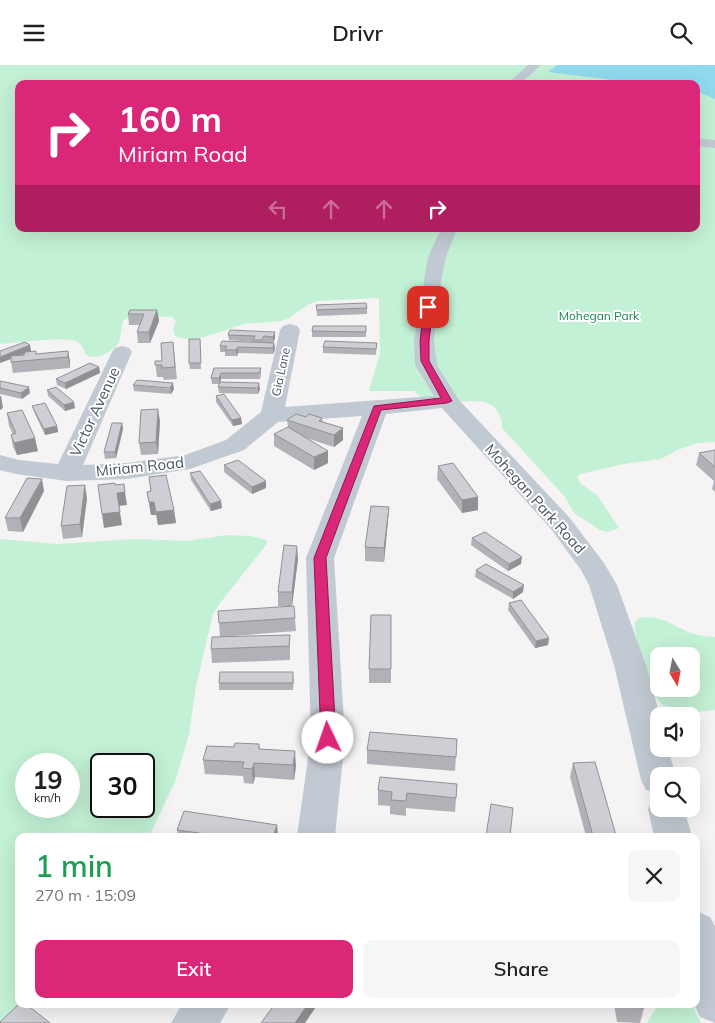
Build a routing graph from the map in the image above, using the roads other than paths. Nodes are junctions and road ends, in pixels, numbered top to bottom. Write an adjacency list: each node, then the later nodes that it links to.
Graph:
1 (535, 65): 2 (street)
2 (518, 80)
3 (700, 143): 4 (street)
4 (715, 145)
5 (448, 232): 8 (street, Mohegan Park Road)
6 (290, 330): 10 (street, Gia Lane)
7 (122, 352): 12 (street, Victor Avenue)
8 (447, 401): 9 (street); 13 (street, Mohegan Park Road)
9 (378, 408): 10 (street); 15 (street)
10 (272, 415): 12 (street, Miriam Road)
11 (0, 462): 12 (street, Miriam Road)
12 (67, 473)
13 (656, 767)
14 (668, 817): 16 (street)
15 (316, 833)
16 (672, 833)
17 (700, 945): 18 (street)
18 (715, 1003)
19 (206, 1008): 20 (street)
20 (193, 1023)

